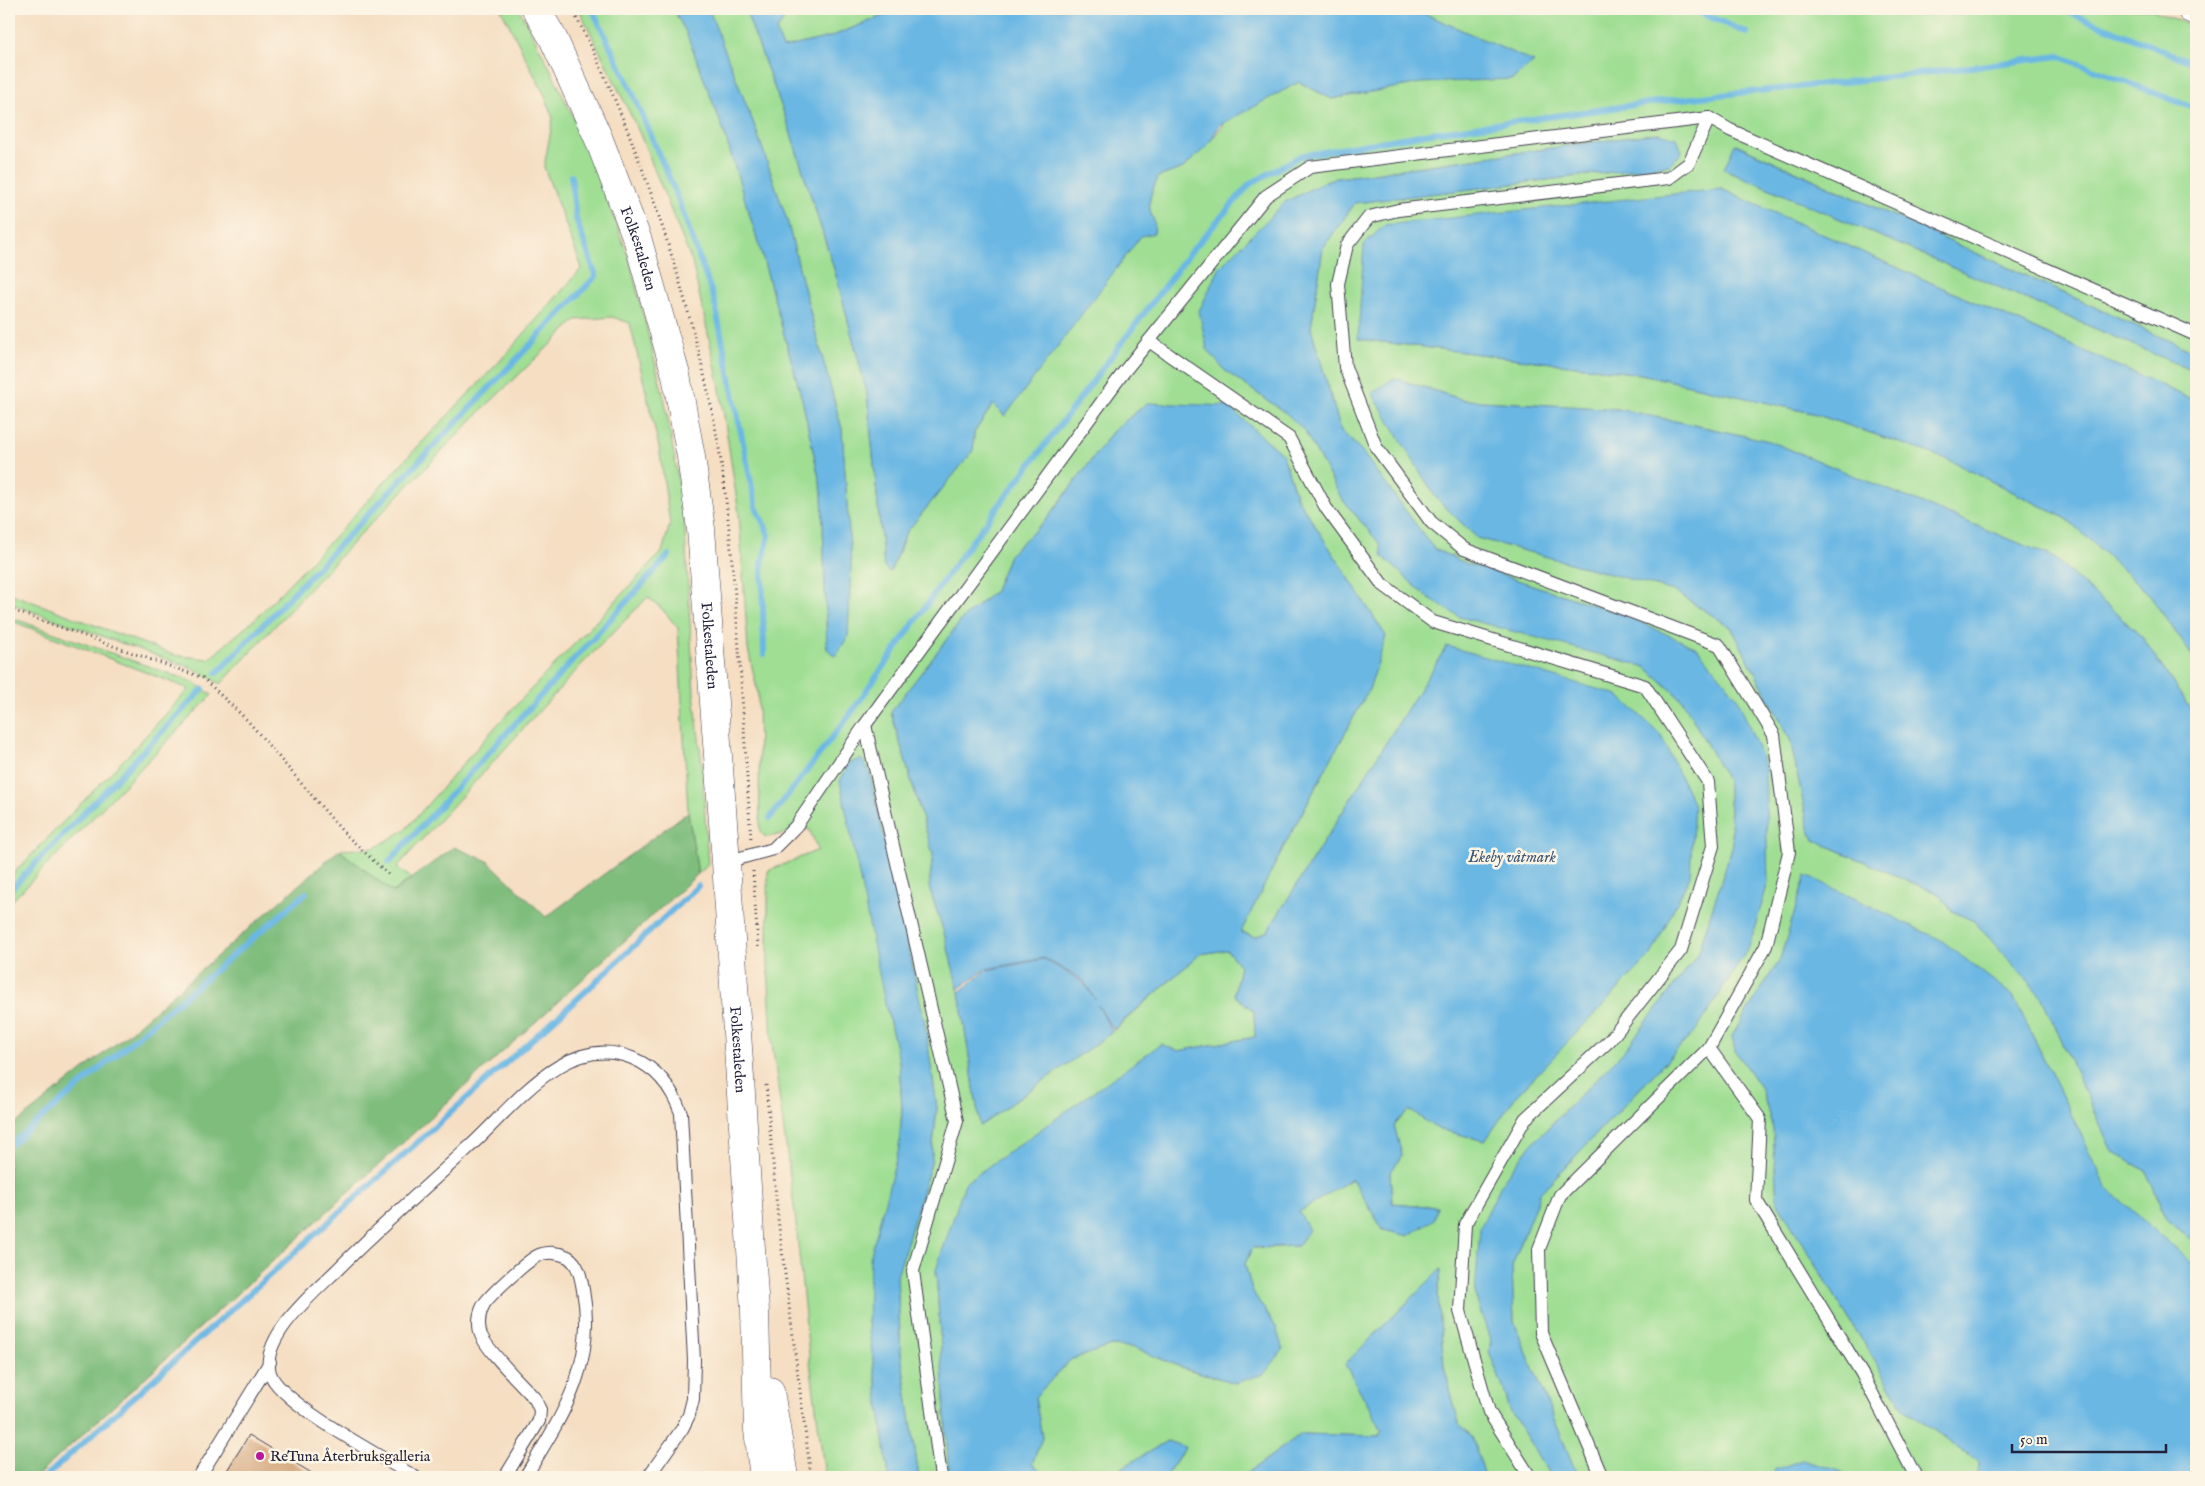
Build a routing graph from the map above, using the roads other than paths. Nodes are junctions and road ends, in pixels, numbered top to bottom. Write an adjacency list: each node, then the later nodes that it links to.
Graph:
1 (536, 9): 8 (main road, Folkestaleden)
2 (2191, 9): 3 (main road)
3 (2196, 11)
4 (1709, 118): 5 (lane); 6 (lane); 9 (lane)
5 (2196, 335)
6 (1148, 341): 7 (lane); 22 (lane)
7 (865, 725): 8 (lane); 21 (lane)
8 (726, 862): 10 (main road, Folkestaleden)
9 (1709, 1048): 23 (lane); 24 (lane)
10 (755, 1310): 19 (main road, Folkestaleden); 20 (main road, Folkestaleden)
11 (270, 1362): 14 (lane); 15 (lane); 18 (lane)
12 (540, 1410): 13 (lane); 13 (lane); 16 (lane)
13 (562, 1413): 17 (lane)
14 (199, 1477)
15 (415, 1477)
16 (505, 1477)
17 (525, 1477)
18 (648, 1477)
19 (764, 1477)
20 (784, 1477)
21 (941, 1477)
22 (1530, 1477)
23 (1602, 1477)
24 (1916, 1477)

